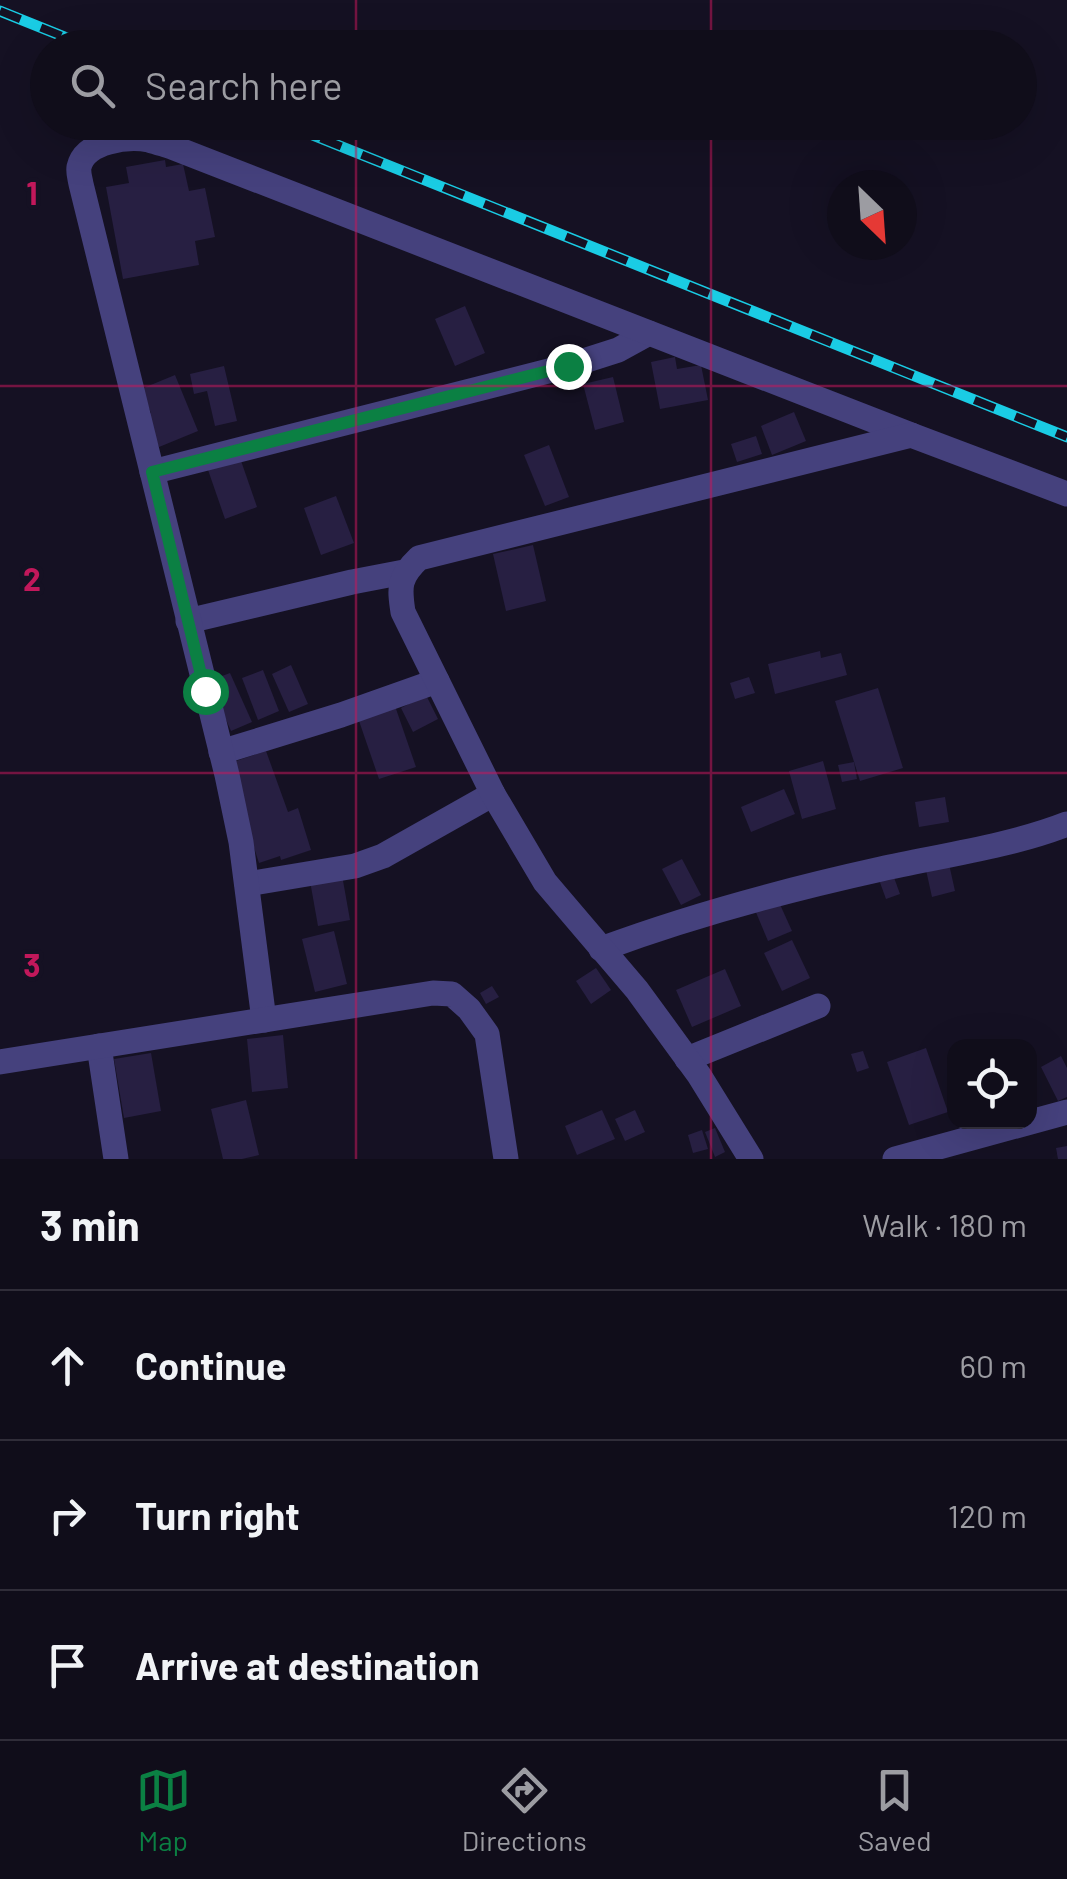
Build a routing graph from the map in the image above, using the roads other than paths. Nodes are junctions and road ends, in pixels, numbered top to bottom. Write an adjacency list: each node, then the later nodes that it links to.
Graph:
1 (649, 332): 2 (street); 3 (street); 3 (street)
2 (911, 435): 4 (street); 5 (street)
3 (152, 472): 6 (street)
4 (1067, 494)
5 (402, 581): 6 (street); 7 (street)
6 (188, 622): 8 (street)
7 (437, 681): 8 (street); 9 (street)
8 (221, 752): 11 (street)
9 (493, 794): 11 (street); 12 (street)
10 (1067, 824): 12 (street)
11 (247, 884): 14 (street)
12 (602, 949): 16 (street)
13 (818, 1006): 16 (street)
14 (264, 1020): 15 (street); 20 (street)
15 (99, 1046): 17 (street); 19 (street)
16 (687, 1060): 21 (street)
17 (0, 1062)
18 (1067, 1112): 22 (street)
19 (116, 1159)
20 (506, 1159)
21 (751, 1159)
22 (895, 1159)

